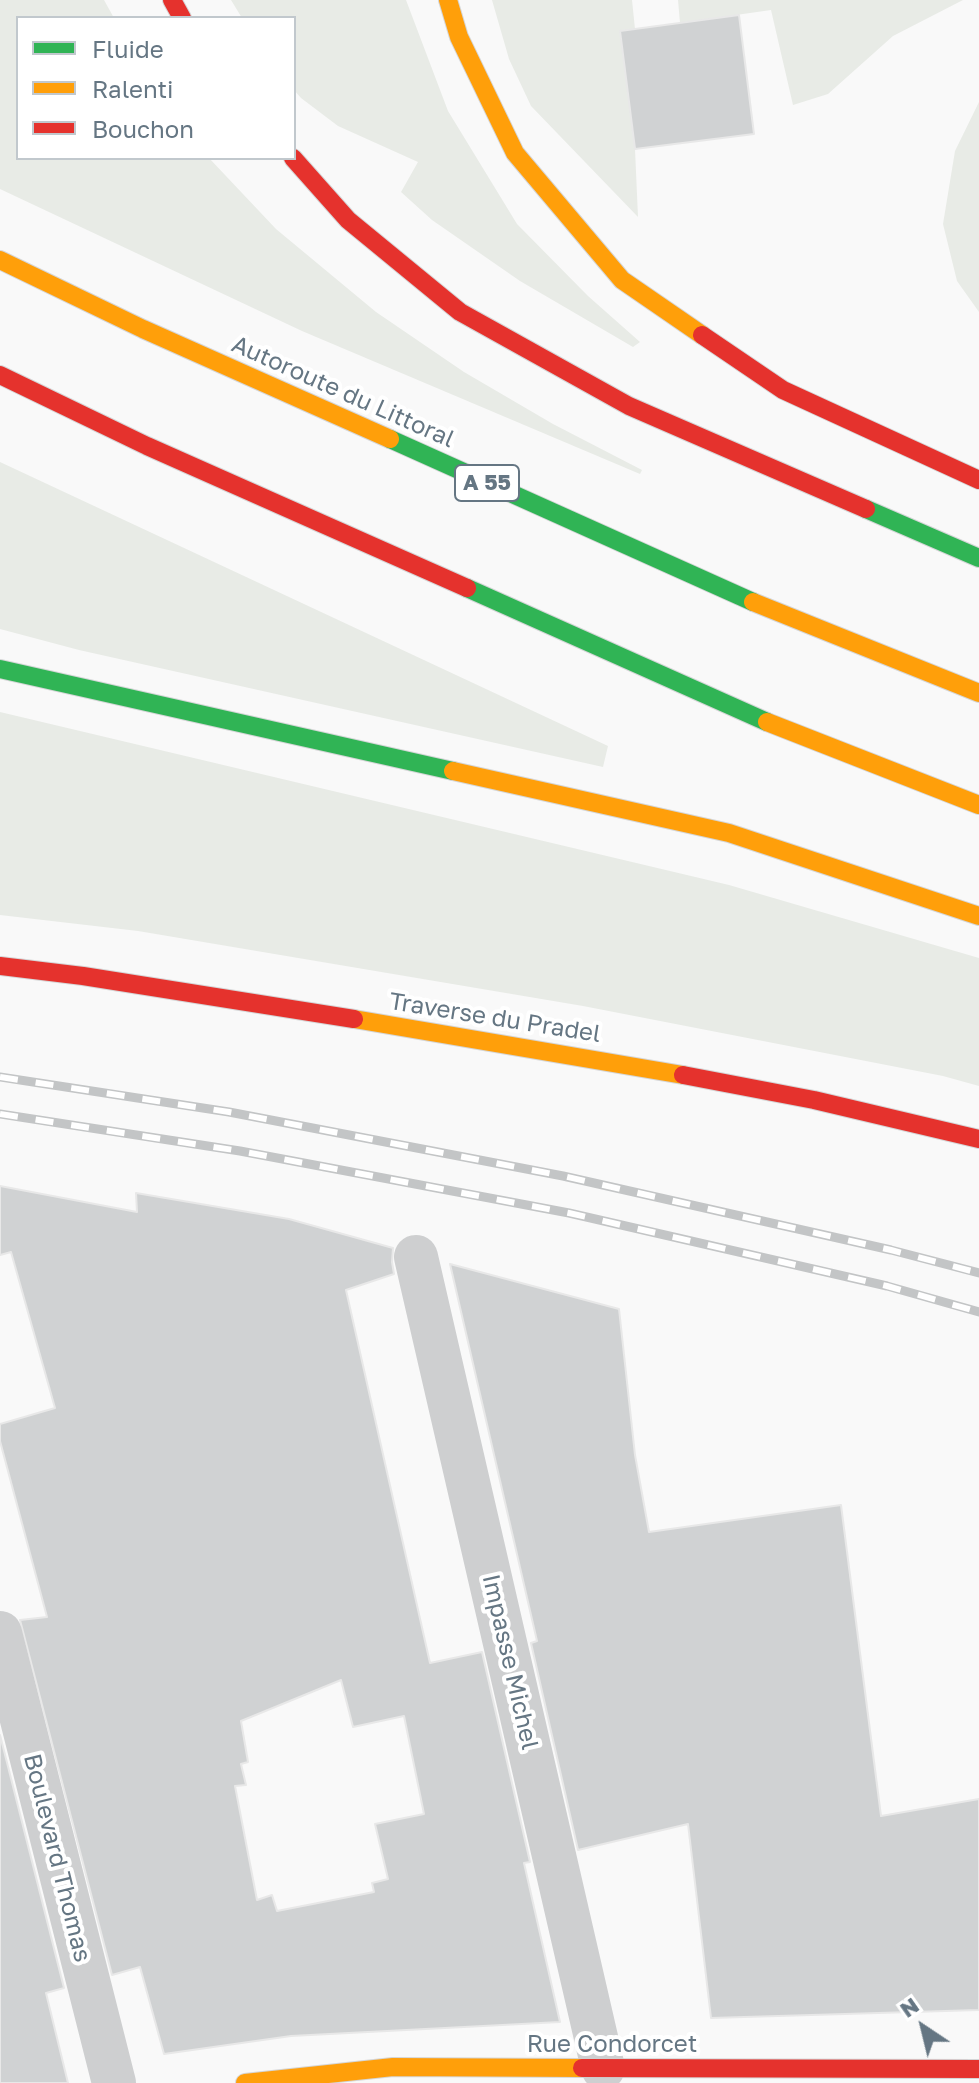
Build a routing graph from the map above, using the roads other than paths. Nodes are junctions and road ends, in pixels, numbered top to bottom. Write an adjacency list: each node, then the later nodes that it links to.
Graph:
1 (448, 0): 5 (main road)
2 (295, 160): 6 (main road)
3 (0, 260): 8 (main road, Autoroute du Littoral / A 55)
4 (0, 375): 9 (main road)
5 (979, 480)
6 (979, 558)
7 (0, 669): 10 (main road)
8 (979, 693)
9 (979, 805)
10 (979, 916)
11 (0, 966): 12 (main road, Traverse du Pradel)
12 (979, 1139)
13 (416, 1257): 15 (street, Impasse Michel)
14 (0, 1633): 19 (street, Boulevard Thomas)
15 (603, 2068): 18 (main road, Rue Condorcet); 20 (main road, Rue Condorcet)
16 (979, 2069): 17 (main road, Rue Condorcet)
17 (844, 2075): 18 (main road, Rue Condorcet)
18 (656, 2076)
19 (114, 2083)
20 (245, 2083)

